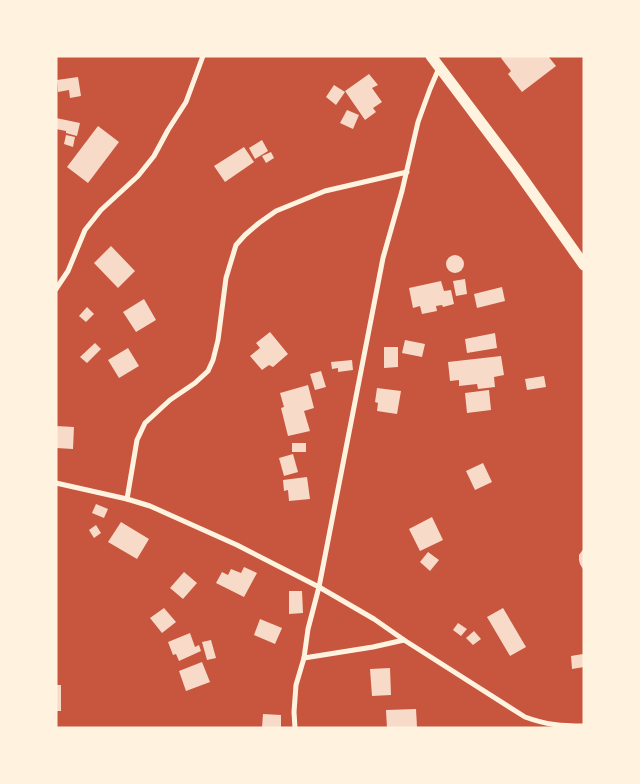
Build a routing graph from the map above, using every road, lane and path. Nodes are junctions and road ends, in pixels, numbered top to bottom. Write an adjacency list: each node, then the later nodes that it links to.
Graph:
1 (203, 56): 6 (street)
2 (431, 56): 3 (highway)
3 (440, 68): 4 (street); 5 (highway)
4 (407, 172): 8 (street); 9 (street)
5 (584, 264)
6 (56, 290)
7 (56, 484): 8 (street)
8 (127, 499): 9 (street)
9 (319, 587): 10 (street); 11 (street)
10 (404, 640): 11 (street); 12 (street)
11 (304, 658): 13 (street)
12 (584, 726)
13 (295, 728)

